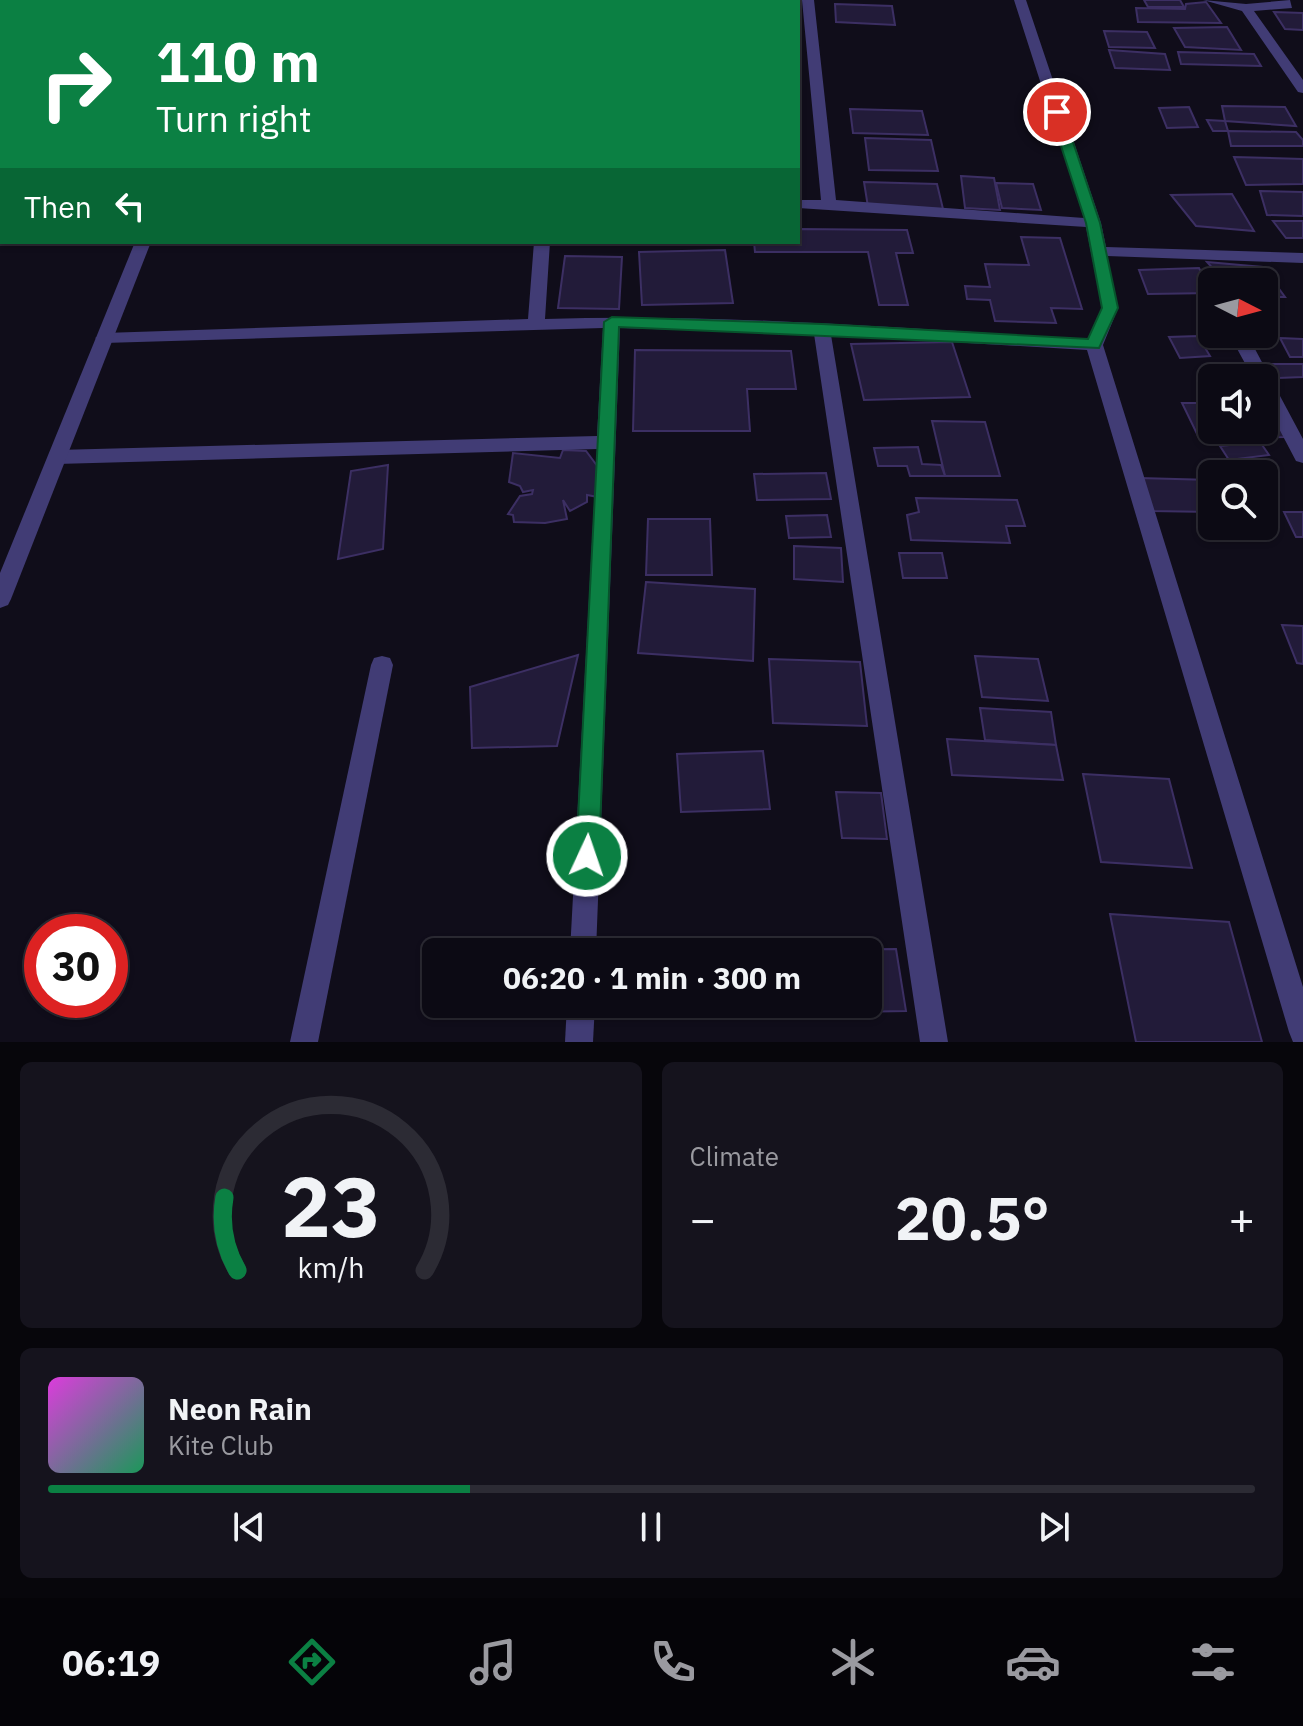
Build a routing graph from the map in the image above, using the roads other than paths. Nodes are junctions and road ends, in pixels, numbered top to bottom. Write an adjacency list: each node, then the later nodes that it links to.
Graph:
1 (808, 0): 8 (street)
2 (1020, 0): 9 (street)
3 (1209, 0): 5 (street)
4 (1284, 0): 5 (street)
5 (1246, 8): 6 (street)
6 (1303, 89)
7 (800, 204): 8 (street)
8 (829, 204): 9 (street)
9 (1093, 223): 12 (street)
10 (142, 244): 17 (street)
11 (542, 244): 15 (street)
12 (1098, 251): 13 (street); 18 (street)
13 (1303, 258)
14 (612, 322): 15 (street); 16 (street); 20 (street)
15 (536, 324): 17 (street)
16 (822, 329): 18 (street); 30 (street)
17 (104, 338): 22 (street)
18 (1094, 345): 27 (street)
19 (1278, 408): 21 (street)
20 (606, 442): 22 (street); 25 (street)
21 (1303, 456)
22 (57, 457): 23 (street)
23 (0, 599)
24 (382, 665): 28 (street)
25 (584, 938)
26 (580, 1018): 29 (street)
27 (1303, 1032)
28 (304, 1042)
29 (579, 1042)
30 (934, 1042)

